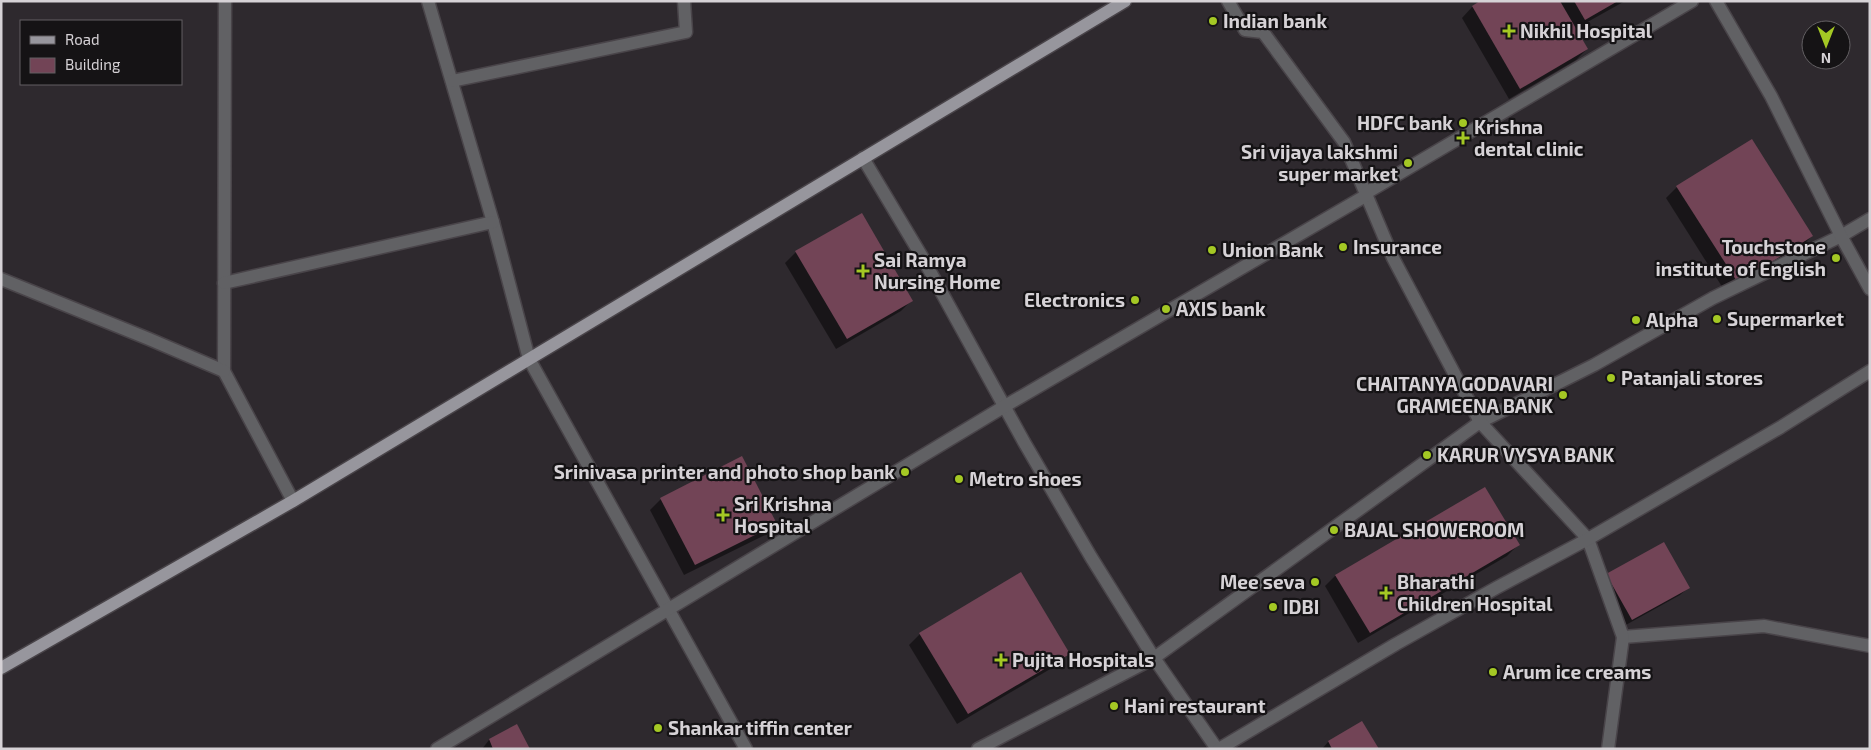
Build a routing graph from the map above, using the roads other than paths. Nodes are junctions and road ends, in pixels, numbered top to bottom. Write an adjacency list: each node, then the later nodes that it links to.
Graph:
1 (225, 1): 15 (street)
2 (428, 1): 8 (street)
3 (684, 1): 8 (street)
4 (1228, 1): 10 (street)
5 (1692, 1): 10 (street)
6 (1716, 1): 13 (street)
7 (1125, 2): 9 (main road)
8 (452, 81): 12 (street)
9 (863, 158): 17 (main road); 20 (street)
10 (1367, 195): 20 (street); 21 (street)
11 (1870, 220): 13 (street)
12 (493, 222): 15 (street); 17 (street)
13 (1841, 236): 16 (street); 21 (street)
14 (1, 280): 18 (street)
15 (224, 283): 18 (street)
16 (1870, 289)
17 (529, 359): 22 (main road); 24 (street)
18 (224, 371): 22 (street)
19 (1870, 371): 23 (street)
20 (1005, 406): 24 (street); 27 (street)
21 (1480, 422): 23 (street); 27 (street)
22 (292, 501): 28 (main road)
23 (1588, 539): 25 (street); 32 (street)
24 (669, 610): 29 (street); 30 (street)
25 (1623, 637): 26 (street); 33 (street)
26 (1870, 646)
27 (1154, 658): 31 (street); 32 (street)
28 (1, 668)
29 (437, 749)
30 (746, 749)
31 (978, 749)
32 (1218, 749)
33 (1608, 749)

